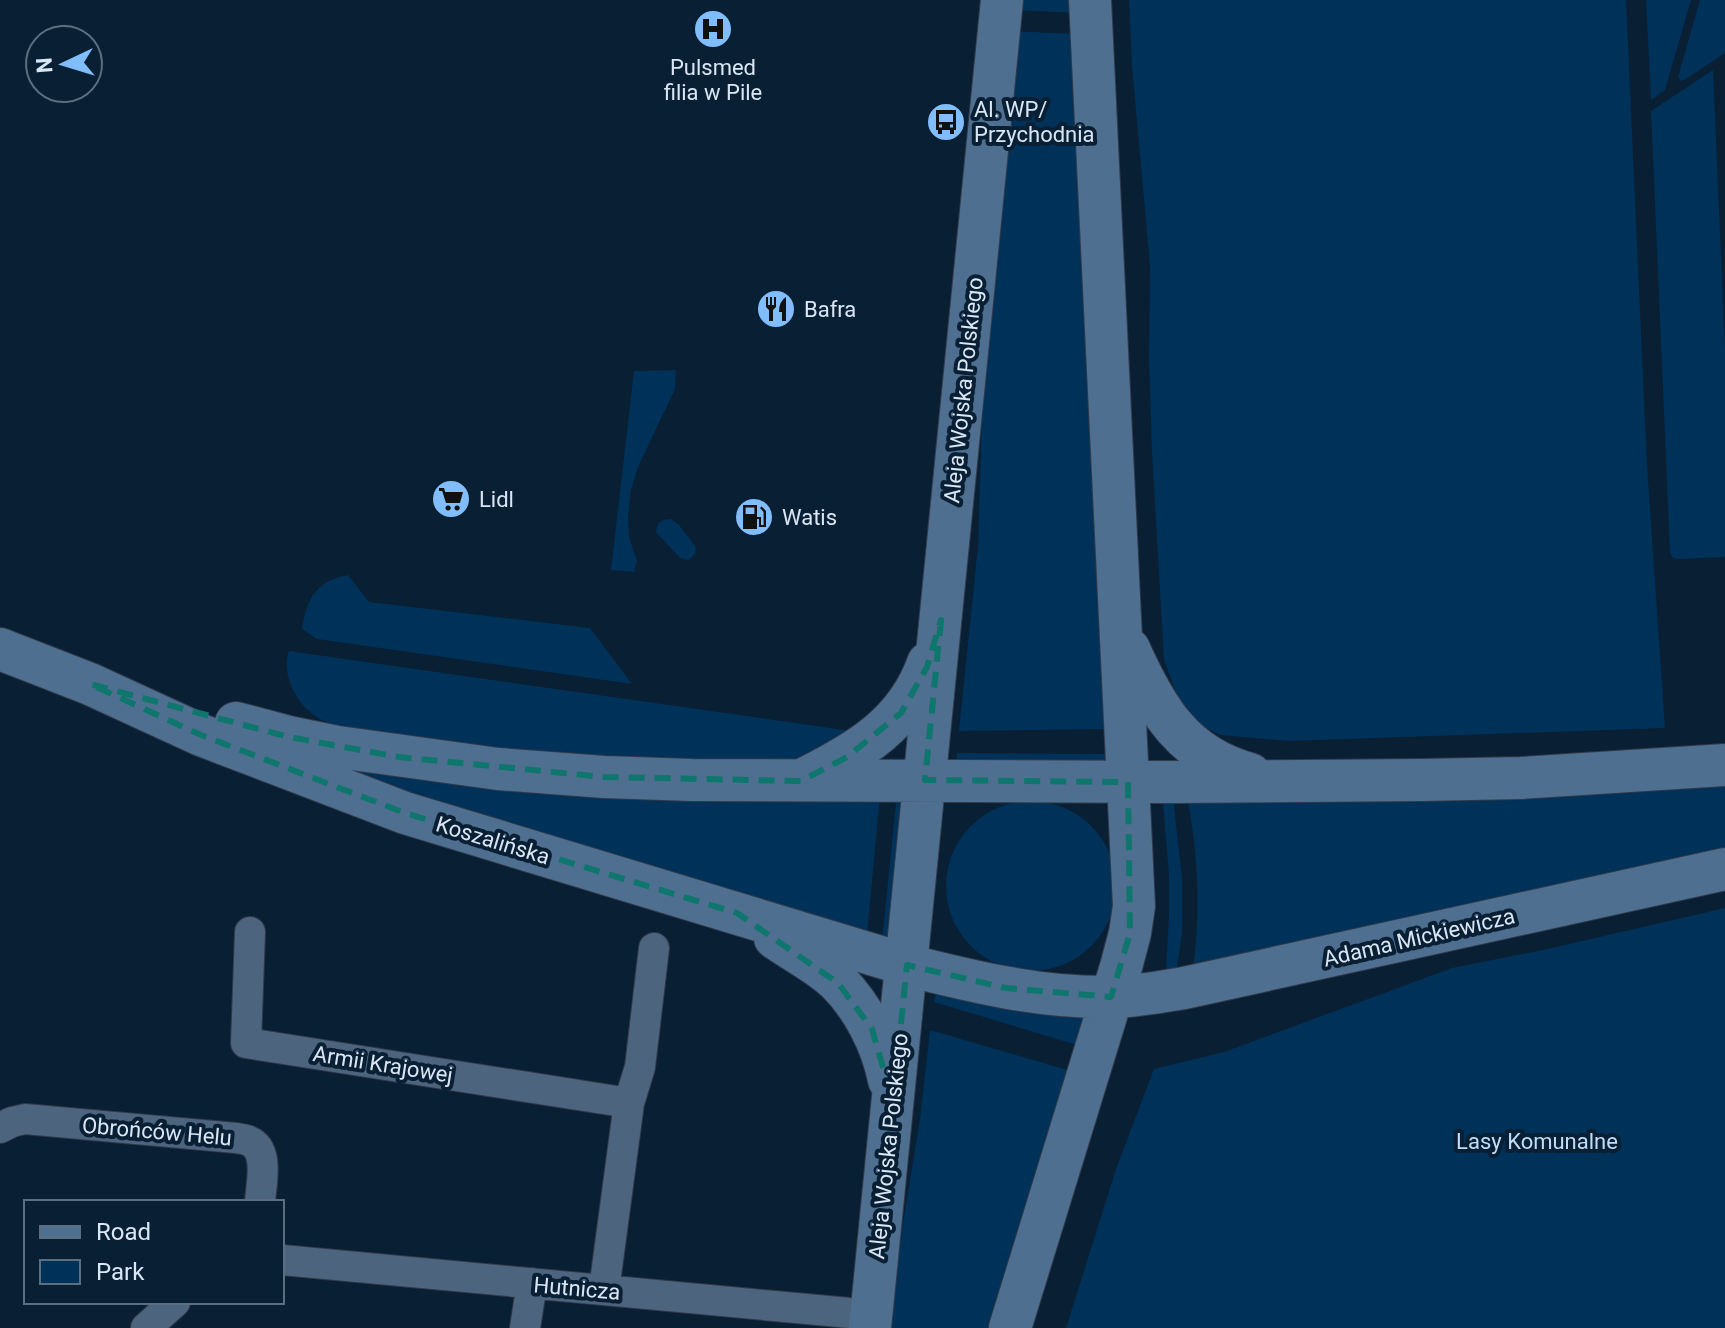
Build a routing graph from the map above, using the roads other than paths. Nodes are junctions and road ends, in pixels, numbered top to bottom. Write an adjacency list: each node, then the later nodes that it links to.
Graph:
1 (1002, 0): 3 (street, Aleja Wojska Polskiego)
2 (1090, 0): 4 (street)
3 (941, 620): 8 (street, Aleja Wojska Polskiego); 9 (street)
4 (1121, 630): 10 (street); 11 (street)
5 (0, 649): 6 (street, Koszalińska)
6 (90, 684): 9 (street, Koszalińska); 13 (street, Koszalińska)
7 (1725, 765): 10 (street)
8 (925, 780): 9 (street, Koszalińska); 11 (street, Koszalińska); 16 (street, Aleja Wojska Polskiego)
9 (801, 781)
10 (1274, 781): 11 (street)
11 (1128, 782): 17 (street)
12 (1725, 869): 17 (street, Adama Mickiewicza)
13 (737, 913): 16 (street, Koszalińska); 18 (street)
14 (250, 932): 19 (street, Armii Krajowej)
15 (654, 948): 19 (street)
16 (907, 965): 17 (street, Adama Mickiewicza); 18 (street, Aleja Wojska Polskiego)
17 (1111, 997): 29 (street)
18 (893, 1102): 26 (street, Aleja Wojska Polskiego)
19 (629, 1103): 24 (street)
20 (0, 1128): 21 (street, Obrońców Helu)
21 (260, 1200)
22 (284, 1260): 23 (street, Hutnicza)
23 (532, 1283): 24 (street, Hutnicza); 28 (street)
24 (604, 1290): 26 (street, Hutnicza)
25 (173, 1304): 27 (street)
26 (871, 1322)
27 (146, 1328)
28 (525, 1328)
29 (1010, 1328)

